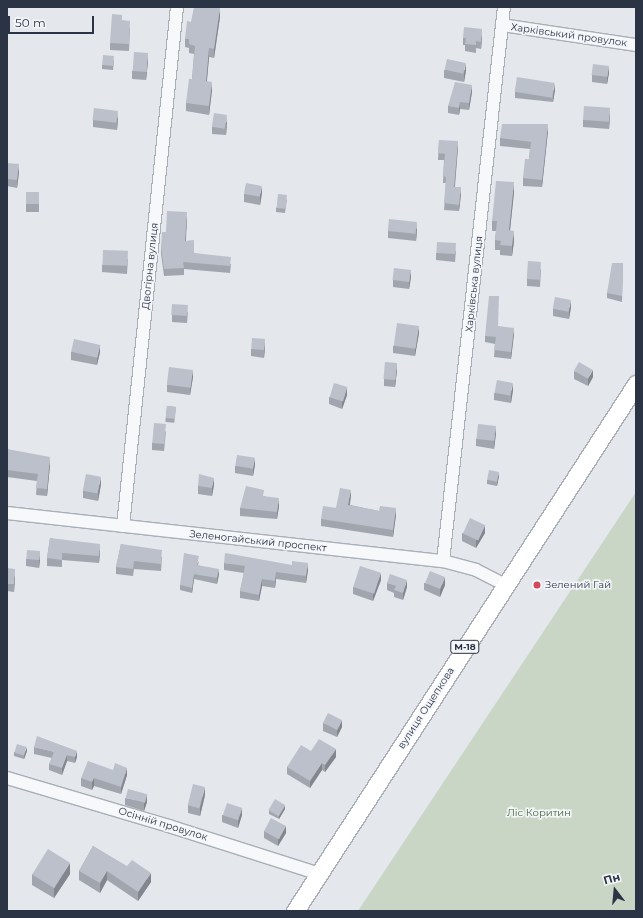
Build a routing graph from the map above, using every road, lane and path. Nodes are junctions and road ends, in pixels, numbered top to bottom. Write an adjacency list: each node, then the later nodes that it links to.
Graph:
1 (177, 7): 7 (street, Двогірна вулиця)
2 (504, 7): 3 (street, Харківська вулиця)
3 (502, 25): 4 (street, Харківський провулок); 8 (street, Харківська вулиця)
4 (636, 45)
5 (636, 384): 9 (highway, вулиця Ощепкова / М-18)
6 (7, 513): 7 (street, Зеленогайський проспект)
7 (123, 526): 8 (street, Зеленогайський проспект)
8 (443, 561): 9 (street, Зеленогайський проспект)
9 (505, 585): 11 (highway, вулиця Ощепкова / М-18)
10 (7, 778): 11 (street, Осінній провулок)
11 (319, 874): 12 (highway, вулиця Ощепкова / М-18)
12 (295, 911)

